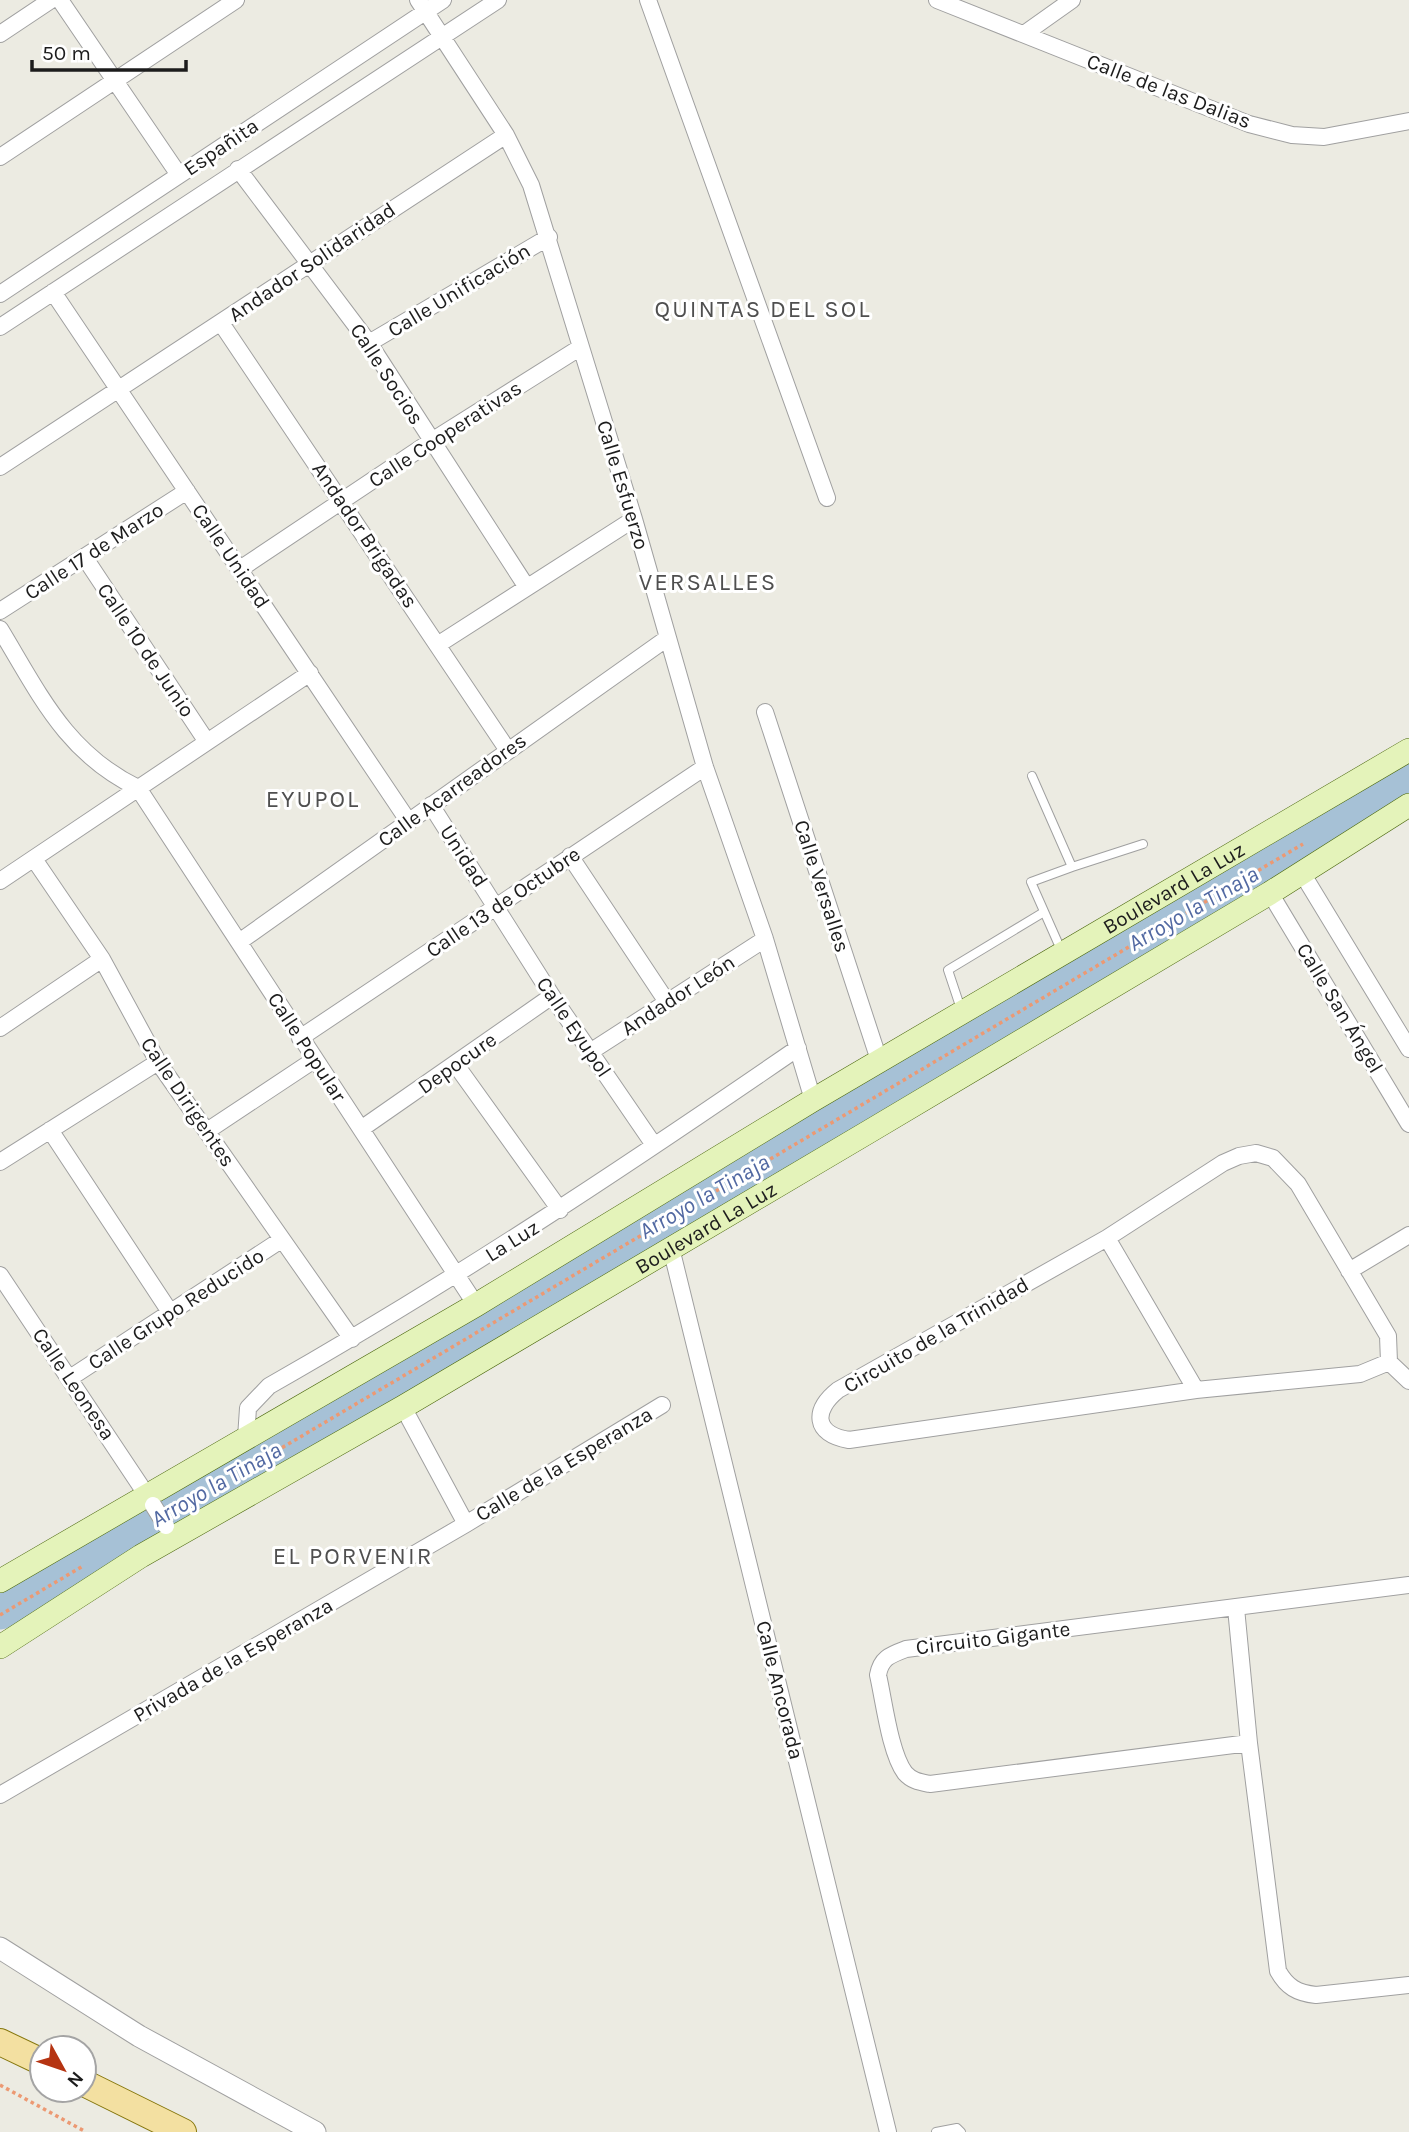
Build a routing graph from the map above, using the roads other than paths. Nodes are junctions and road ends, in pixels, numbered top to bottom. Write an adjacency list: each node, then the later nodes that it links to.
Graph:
1 (51, 0): 10 (street)
2 (60, 0): 13 (street)
3 (236, 0): 13 (street)
4 (443, 0): 9 (street, Españita)
5 (498, 0): 12 (street)
6 (648, 0): 31 (street)
7 (937, 0): 11 (street, Calle de las Dalias)
8 (1072, 0): 11 (street)
9 (422, 5): 12 (street, Calle Esfuerzo); 18 (street, Españita)
10 (0, 34)
11 (1024, 34): 14 (street, Calle de las Dalias)
12 (443, 36): 15 (street, Calle Esfuerzo); 17 (street)
13 (115, 82): 16 (street); 18 (street)
14 (1409, 121)
15 (506, 135): 19 (street, Calle Esfuerzo); 20 (street, Andador Solidaridad)
16 (0, 157)
17 (238, 169): 20 (street, Calle Socios); 21 (street)
18 (179, 175): 22 (street, Españita)
19 (549, 237): 25 (street, Calle Unificación); 26 (street, Calle Esfuerzo)
20 (309, 262): 23 (street, Andador Solidaridad); 25 (street, Calle Socios)
21 (52, 292): 24 (street); 27 (street, Calle Unidad)
22 (0, 293)
23 (221, 323): 27 (street, Andador Solidaridad); 32 (street, Andador Brigadas)
24 (0, 327)
25 (369, 343): 28 (street, Calle Socios)
26 (581, 347): 28 (street, Calle Cooperativas); 33 (street, Calle Esfuerzo)
27 (119, 389): 29 (street, Andador Solidaridad); 30 (street, Calle Unidad)
28 (430, 442): 32 (street, Calle Cooperativas); 36 (street, Calle Socios)
29 (0, 467)
30 (187, 491): 34 (street, Calle 17 de Marzo); 35 (street, Calle Unidad)
31 (827, 498)
32 (343, 501): 35 (street, Calle Cooperativas); 40 (street, Andador Brigadas)
33 (634, 519): 36 (street); 39 (street, Calle Esfuerzo)
34 (85, 558): 37 (street, Calle 17 de Marzo); 43 (street, Calle 10 de Junio)
35 (240, 569): 41 (street, Calle Unidad)
36 (526, 586): 40 (street)
37 (0, 611)
38 (0, 629): 48 (street)
39 (666, 639): 44 (street, Calle Acarreadores); 46 (street, Calle Esfuerzo)
40 (439, 644): 44 (street, Andador Brigadas)
41 (310, 673): 43 (street); 51 (street, Calle Unidad)
42 (765, 712): 74 (street, Calle Versalles)
43 (207, 743): 48 (street)
44 (508, 749): 49 (street, Calle Acarreadores)
45 (1409, 750): 63 (main road, Boulevard La Luz)
46 (705, 767): 53 (street, Calle 13 de Octubre); 61 (street, Calle Esfuerzo)
47 (1032, 776): 55 (lane)
48 (138, 788): 54 (street); 62 (street, Calle Popular)
49 (431, 805): 51 (street, Calle Acarreadores); 59 (street, Unidad)
50 (1409, 805): 56 (main road, Boulevard La Luz)
51 (408, 821): 62 (street, Calle Acarreadores)
52 (1143, 844): 55 (lane)
53 (570, 856): 59 (street, Calle 13 de Octubre); 66 (street)
54 (34, 859): 57 (street); 64 (street, Calle Dirigentes)
55 (1072, 867): 60 (lane)
56 (1302, 873): 58 (main road, Boulevard La Luz); 71 (street, Calle San Ángel)
57 (0, 881)
58 (1270, 893): 78 (street, Calle San Ángel); 88 (main road, Boulevard La Luz)
59 (497, 907): 65 (street, Calle Eyupol); 69 (street, Calle 13 de Octubre)
60 (1044, 912): 63 (lane); 67 (lane)
61 (765, 939): 66 (street, Andador León); 70 (street, Calle Esfuerzo)
62 (239, 942): 69 (street, Calle Popular)
63 (1063, 953): 67 (main road, Boulevard La Luz)
64 (102, 960): 68 (street); 75 (street, Calle Dirigentes)
65 (552, 996): 72 (street, Calle Eyupol); 76 (street, Depocure)
66 (667, 1002): 72 (street, Andador León)
67 (962, 1012): 74 (main road, Boulevard La Luz)
68 (0, 1028)
69 (300, 1038): 73 (street, Calle Popular)
70 (798, 1048): 77 (street, Calle Esfuerzo); 82 (street, La Luz)
71 (1409, 1049)
72 (590, 1052): 82 (street, Calle Eyupol)
73 (313, 1060): 79 (street, Calle Popular); 81 (street)
74 (879, 1060): 77 (main road, Boulevard La Luz)
75 (158, 1062): 80 (street); 81 (street, Calle Dirigentes)
76 (456, 1065): 79 (street, Depocure); 84 (street)
77 (813, 1100): 92 (main road, Boulevard La Luz)
78 (1409, 1124)
79 (361, 1129): 91 (street, Calle Popular)
80 (50, 1130): 83 (street); 93 (street)
81 (207, 1131): 87 (street, Calle Dirigentes)
82 (654, 1145): 84 (street, La Luz)
83 (0, 1161)
84 (560, 1210): 91 (street, La Luz)
85 (1409, 1235): 89 (street)
86 (1107, 1238): 89 (street, Circuito de la Trinidad); 98 (street); 98 (street, Circuito de la Trinidad)
87 (282, 1240): 93 (street, Calle Grupo Reducido); 94 (street, Calle Dirigentes)
88 (671, 1248): 100 (main road, Boulevard La Luz); 120 (street, Calle Ancorada)
89 (1349, 1271): 95 (street, Circuito de la Trinidad)
90 (0, 1275): 96 (street, Calle Leonesa)
91 (457, 1276): 92 (street, Calle Popular); 94 (street, La Luz)
92 (476, 1305): 101 (main road, Boulevard La Luz)
93 (170, 1312): 96 (street, Calle Grupo Reducido)
94 (352, 1339): 101 (street, La Luz)
95 (1389, 1362): 97 (street); 98 (street, Circuito de la Trinidad)
96 (70, 1378): 102 (street, Calle Leonesa)
97 (1409, 1381)
98 (1196, 1390)
99 (662, 1405): 103 (street, Calle de la Esperanza)
100 (403, 1407): 103 (street); 104 (main road, Boulevard La Luz)
101 (246, 1438): 102 (main road, Boulevard La Luz)
102 (150, 1500): 104 (street, Calle Leonesa, bridge); 105 (main road, Boulevard La Luz)
103 (466, 1524): 112 (street, Privada de la Esperanza)
104 (170, 1532): 108 (main road, Boulevard La Luz)
105 (0, 1580)
106 (1409, 1585): 107 (street, Circuito Gigante)
107 (1236, 1608): 111 (street); 111 (street, Circuito Gigante)
108 (29, 1628): 109 (main road, Boulevard La Luz); 110 (main road)
109 (0, 1647)
110 (0, 1665)
111 (1249, 1743): 114 (street)
112 (0, 1795)
113 (0, 1948): 119 (street)
114 (1409, 1985)
115 (3, 2043): 116 (main road)
116 (28, 2056)
117 (98, 2090): 118 (main road)
118 (183, 2132)
119 (315, 2132)
120 (888, 2132)
121 (936, 2132): 122 (lane)
122 (961, 2132)

